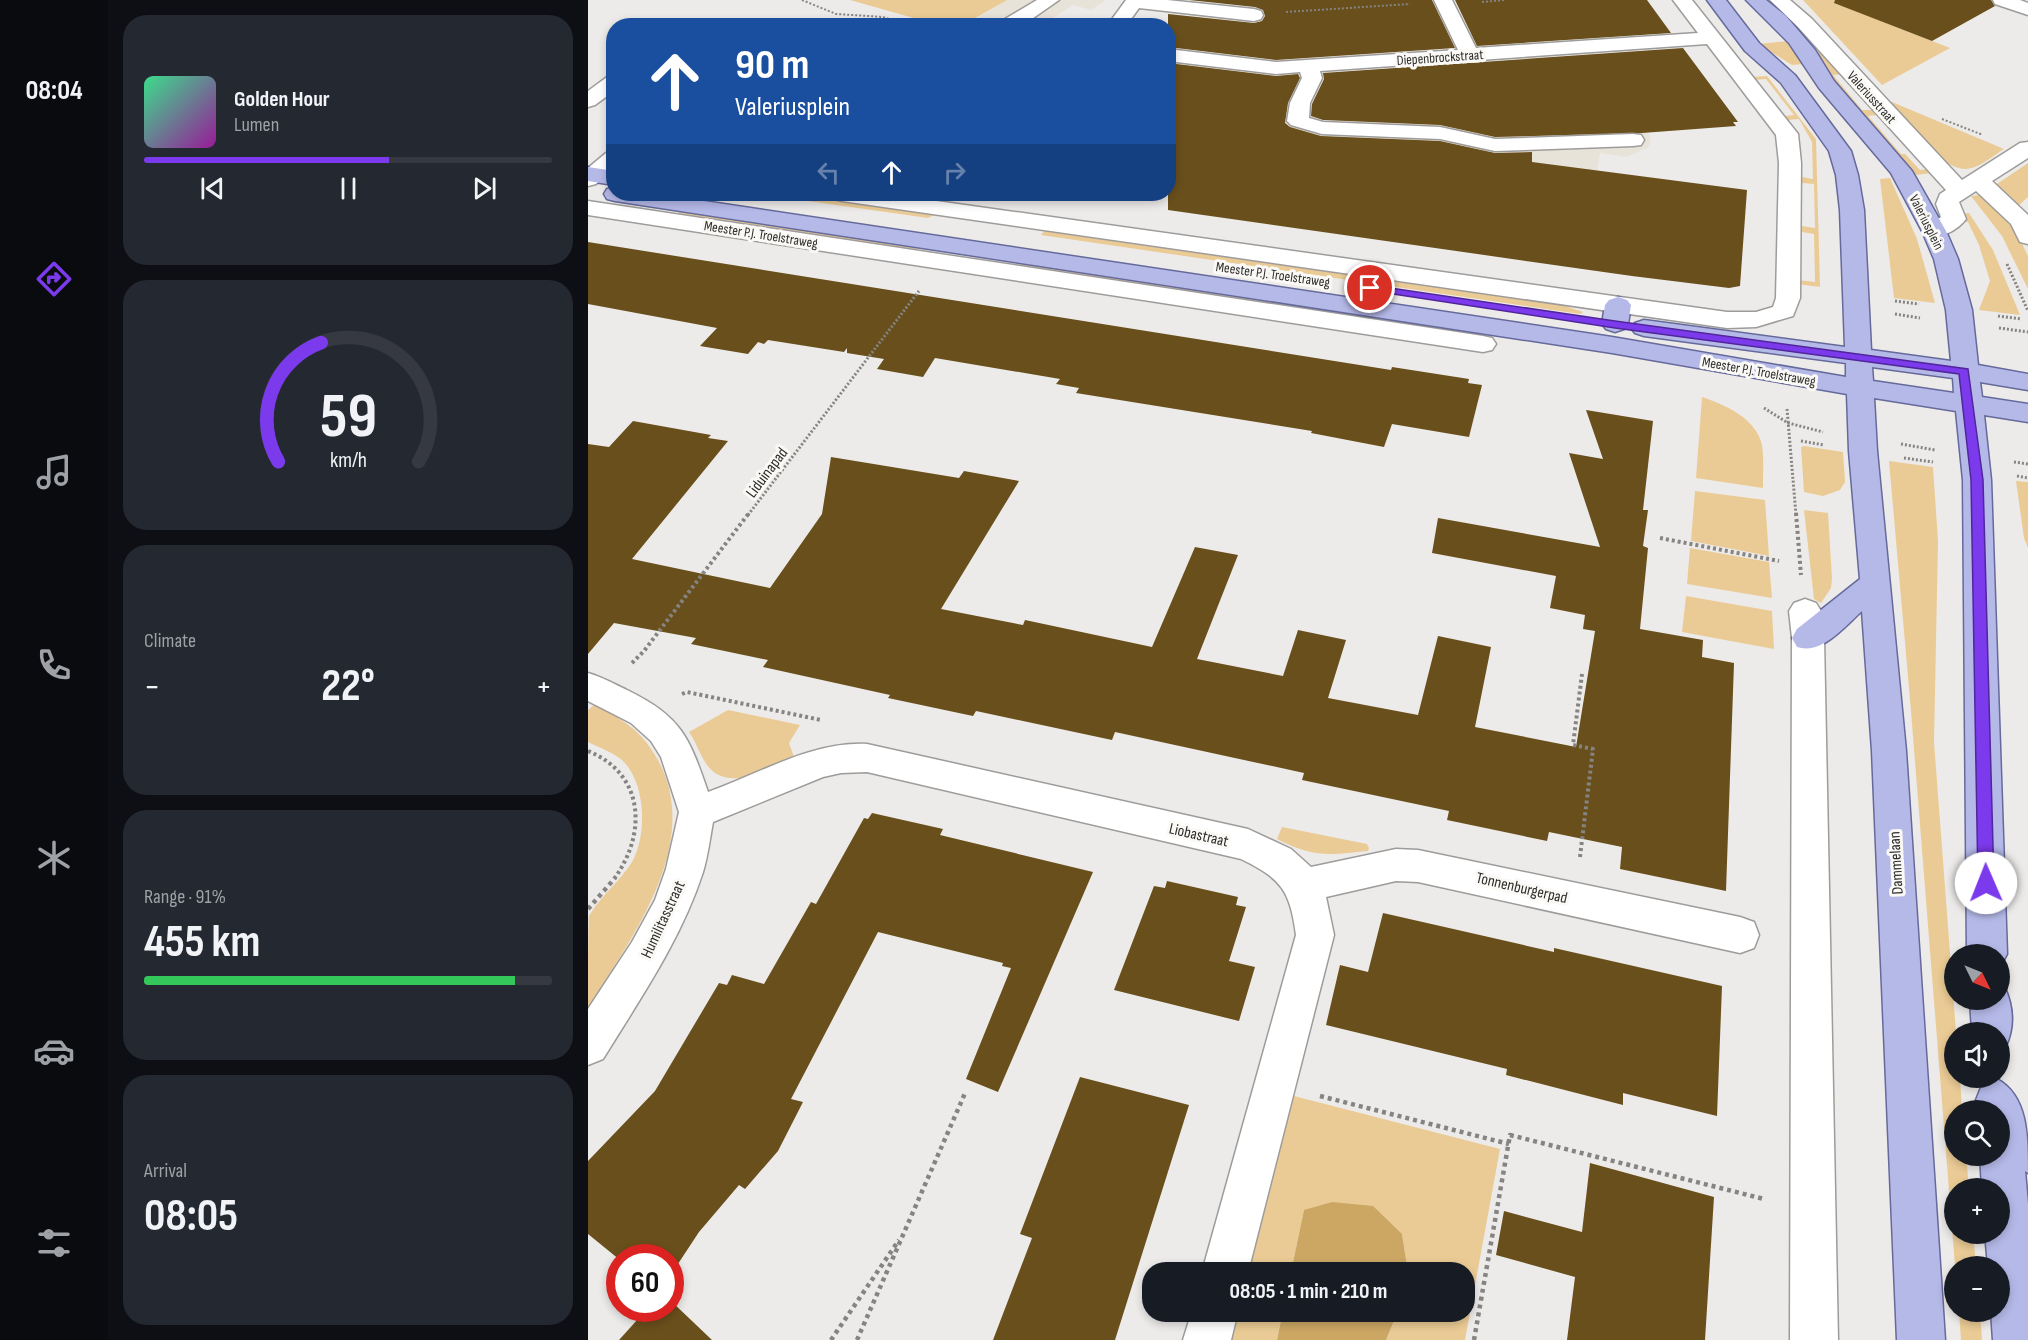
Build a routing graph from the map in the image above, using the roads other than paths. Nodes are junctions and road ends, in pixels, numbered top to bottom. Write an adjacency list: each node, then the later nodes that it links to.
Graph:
1 (1050, 0): 10 (street)
2 (1682, 0): 12 (street)
3 (2002, 0): 8 (street)
4 (1134, 1): 9 (street); 11 (street)
5 (1443, 1): 13 (street)
6 (1717, 1): 7 (main road); 15 (main road)
7 (1771, 5): 18 (main road, Valeriusstraat); 21 (street, Valeriusstraat)
8 (2028, 9)
9 (1254, 15)
10 (1022, 18)
11 (1122, 18)
12 (1713, 38): 13 (street, Diepenbrockstraat); 16 (street)
13 (1470, 55): 17 (street, Diepenbrockstraat)
14 (1176, 56): 17 (street, Diepenbrockstraat)
15 (1766, 61): 16 (street); 33 (main road)
16 (1733, 63): 29 (street, Meester P.J. Troelstraweg)
17 (1308, 66): 19 (street)
18 (1861, 124): 26 (main road, Valeriusplein)
19 (1633, 140)
20 (2028, 148): 21 (street)
21 (1969, 186): 26 (street); 28 (street, Valeriusstraat)
22 (682, 201): 27 (main road, Meester P.J. Troelstraweg)
23 (765, 201): 27 (main road, Meester P.J. Troelstraweg)
24 (862, 201): 27 (street, Meester P.J. Troelstraweg)
25 (588, 208): 27 (street, Meester P.J. Troelstraweg)
26 (1934, 231): 32 (main road, Valeriusplein)
27 (956, 233): 29 (street, Meester P.J. Troelstraweg); 30 (main road, Meester P.J. Troelstraweg); 31 (street, Meester P.J. Troelstraweg)
28 (2028, 237)
29 (1616, 315): 33 (main road, Meester P.J. Troelstraweg)
30 (1514, 330): 31 (main road); 33 (main road, Meester P.J. Troelstraweg)
31 (1483, 344)
32 (1964, 371): 33 (main road); 34 (main road); 35 (main road, Valeriusplein)
33 (1860, 372): 35 (main road); 37 (main road, Dammelaan)
34 (2028, 382)
35 (1969, 404): 36 (main road); 43 (main road)
36 (2028, 413)
37 (1876, 583): 38 (main road); 52 (main road, Dammelaan)
38 (1807, 624): 51 (street)
39 (595, 688): 40 (street)
40 (697, 812): 41 (street, Liobastraat); 44 (street, Humilitasstraat)
41 (1303, 886): 42 (street, Tonnenburgerpad); 48 (street, Liobastraat)
42 (1740, 935)
43 (1987, 944)
44 (588, 1045)
45 (2010, 1124): 46 (main road)
46 (2028, 1150)
47 (2002, 1166): 53 (main road)
48 (1228, 1262)
49 (1212, 1322): 50 (street)
50 (1207, 1340)
51 (1814, 1340)
52 (1921, 1340)
53 (2017, 1340)

